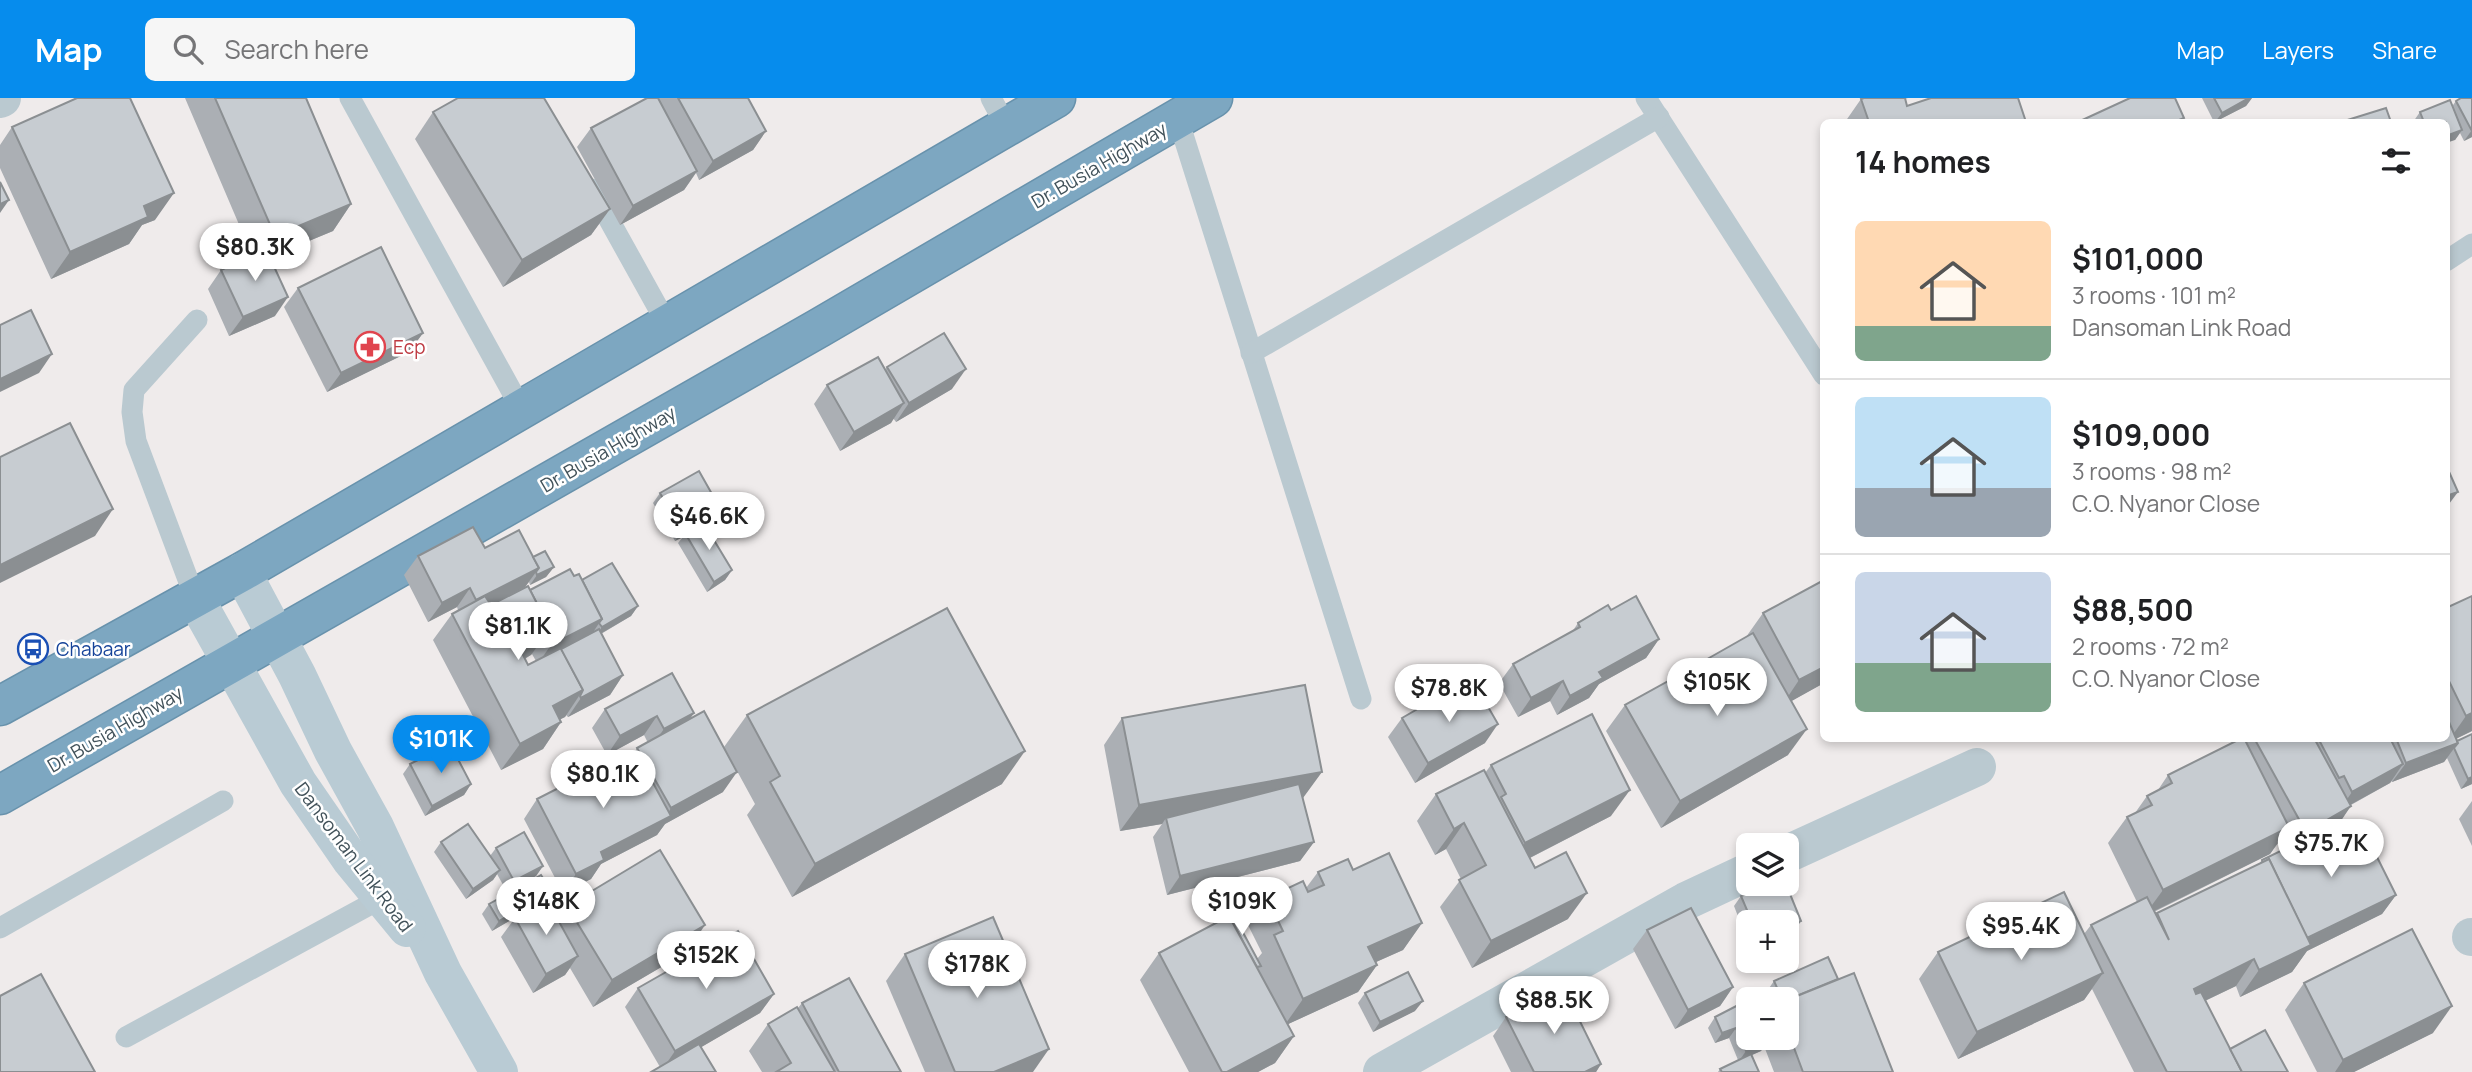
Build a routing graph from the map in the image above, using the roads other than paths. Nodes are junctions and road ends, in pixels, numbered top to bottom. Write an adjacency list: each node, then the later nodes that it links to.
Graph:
1 (350, 98): 15 (lane)
2 (1056, 98): 5 (highway)
3 (1213, 98): 7 (highway, Dr. Busia Highway)
4 (1646, 98): 6 (lane)
5 (998, 112): 12 (highway)
6 (1660, 117): 13 (lane); 14 (lane)
7 (1178, 119): 13 (lane); 18 (highway, Dr. Busia Highway)
8 (581, 169): 12 (lane)
9 (2472, 244): 10 (lane)
10 (2450, 258)
11 (197, 320): 17 (lane)
12 (667, 324): 15 (highway)
13 (1251, 353): 20 (lane)
14 (1820, 369)
15 (522, 410): 16 (highway)
16 (242, 572): 17 (highway); 18 (main road, Dansoman Link Road)
17 (195, 598): 19 (main road, Dansoman Link Road); 21 (highway)
18 (278, 638): 19 (highway, Dr. Busia Highway); 29 (main road, Dansoman Link Road)
19 (230, 662): 23 (highway, Dr. Busia Highway); 27 (main road, Dansoman Link Road)
20 (1360, 699)
21 (0, 706)
22 (1977, 768): 25 (street)
23 (0, 795)
24 (223, 801): 28 (lane)
25 (1799, 850)
26 (1736, 878): 32 (street)
27 (382, 898): 29 (main road, Dansoman Link Road); 30 (lane)
28 (0, 928)
29 (443, 973): 31 (main road, Dansoman Link Road)
30 (126, 1037)
31 (499, 1072)
32 (1382, 1072)

